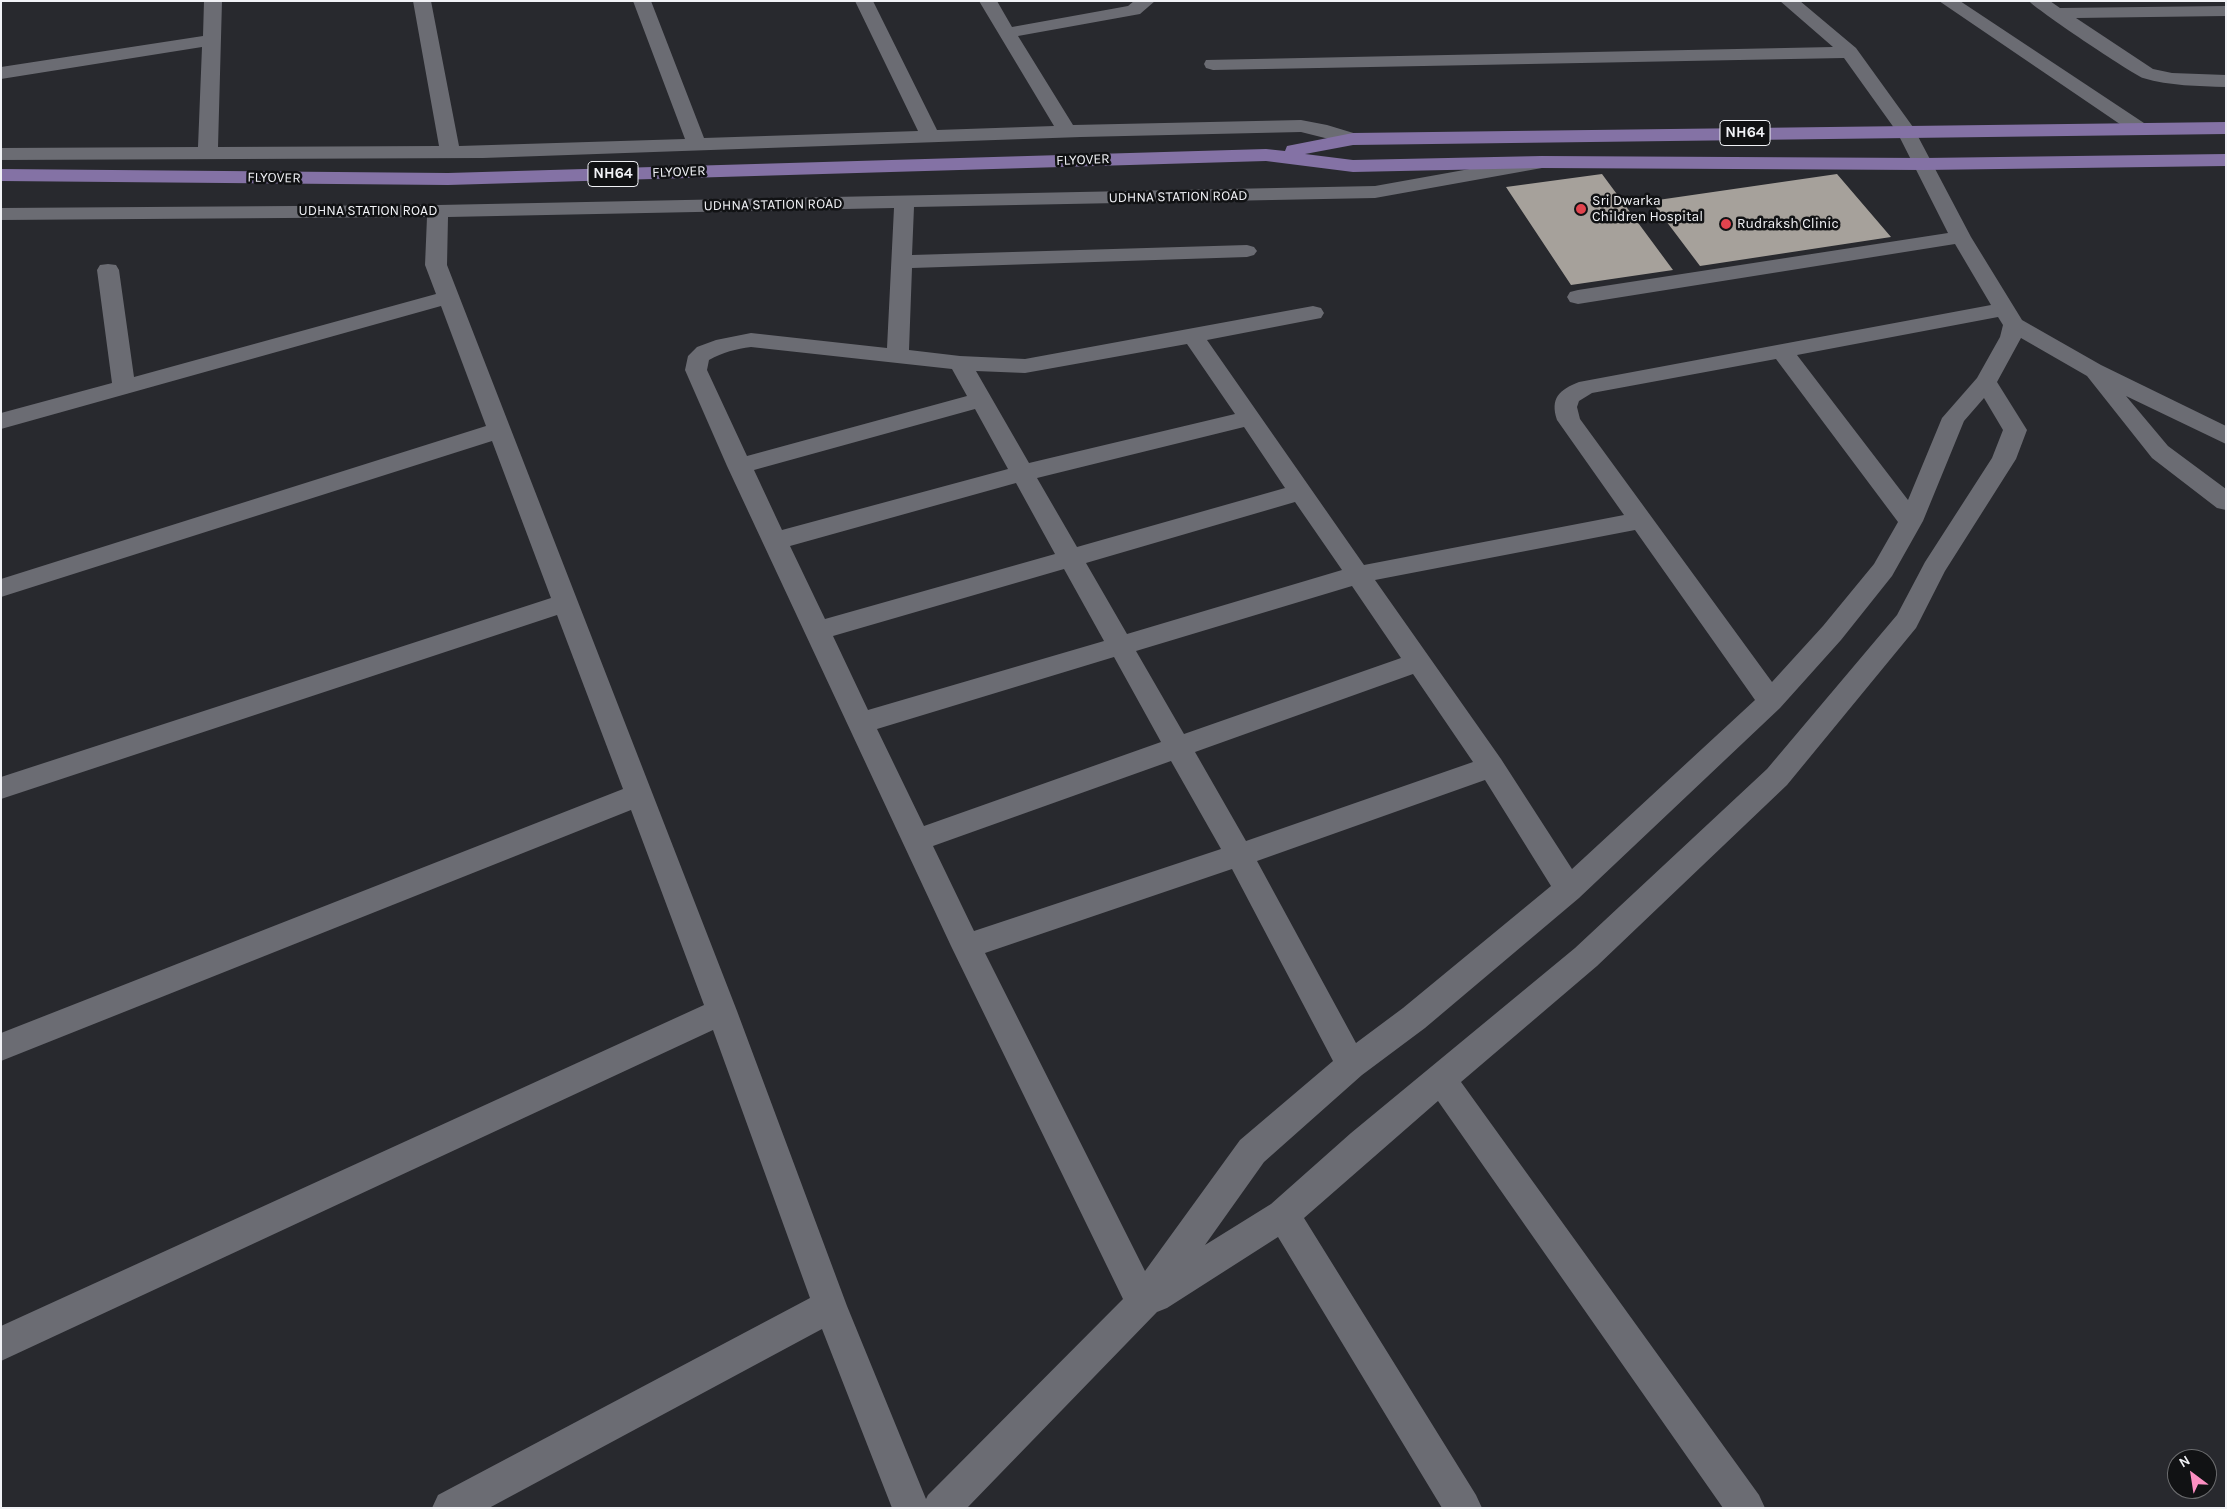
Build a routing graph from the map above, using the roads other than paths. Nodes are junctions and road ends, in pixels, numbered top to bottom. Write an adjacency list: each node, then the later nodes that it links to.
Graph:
1 (213, 1): 13 (street)
2 (422, 1): 26 (street)
3 (642, 1): 24 (street)
4 (864, 1): 22 (street)
5 (988, 1): 12 (street)
6 (1146, 1): 12 (street)
7 (1789, 1): 14 (street)
8 (1948, 1): 19 (street)
9 (2038, 1): 11 (street)
10 (2226, 11): 11 (street)
11 (2054, 13): 17 (street)
12 (1007, 33): 21 (street)
13 (212, 40): 16 (street); 25 (street)
14 (1848, 52): 15 (street); 20 (street)
15 (1213, 64)
16 (1, 73)
17 (2226, 81)
18 (2226, 128): 19 (main road, NH64)
19 (2140, 129): 20 (main road, NH64)
20 (1906, 131): 23 (main road, NH64); 31 (street)
21 (1067, 132): 22 (street); 23 (street)
22 (930, 136): 24 (street)
23 (1353, 139): 28 (main road, NH64)
24 (697, 145): 26 (street)
25 (208, 152): 26 (street); 27 (street)
26 (450, 152)
27 (1, 154)
28 (1266, 155): 30 (main road, NH64); 32 (main road, FLYOVER / NH64)
29 (2226, 160): 31 (main road, NH64)
30 (1542, 162): 31 (main road, NH64); 33 (street, UDHNA STATION ROAD)
31 (1924, 164): 36 (street)
32 (1, 175)
33 (904, 202): 34 (street, UDHNA STATION ROAD); 38 (street)
34 (438, 211): 35 (street, UDHNA STATION ROAD); 40 (street)
35 (1, 214)
36 (1961, 236): 41 (street); 43 (street)
37 (1247, 251): 38 (street)
38 (902, 262): 46 (street)
39 (108, 270): 50 (street)
40 (449, 297): 50 (street); 54 (street)
41 (1578, 297)
42 (1313, 313): 44 (street)
43 (2010, 317): 45 (street); 48 (street); 49 (street)
44 (1192, 335): 47 (street); 52 (street)
45 (1782, 351): 60 (street); 61 (street)
46 (898, 355): 47 (street); 56 (street)
47 (960, 363): 51 (street)
48 (2092, 370): 55 (street); 59 (street)
49 (1986, 382): 61 (street); 83 (street)
50 (124, 387): 53 (street)
51 (981, 400): 56 (street); 57 (street)
52 (1249, 418): 57 (street); 58 (street)
53 (1, 421)
54 (499, 430): 65 (street); 66 (street)
55 (2226, 436)
56 (739, 466): 62 (street)
57 (1024, 474): 62 (street); 63 (street)
58 (1300, 492): 63 (street); 64 (street)
59 (2226, 502)
60 (1641, 520): 64 (street); 70 (street)
61 (1911, 521): 70 (street)
62 (775, 541): 67 (street)
63 (1071, 558): 67 (street); 68 (street)
64 (1357, 575): 68 (street); 69 (street)
65 (1, 588)
66 (565, 603): 74 (street); 75 (street)
67 (818, 631): 71 (street)
68 (1120, 644): 71 (street); 72 (street)
69 (1418, 662): 72 (street); 73 (street)
70 (1771, 701): 78 (street)
71 (861, 723): 76 (street)
72 (1177, 747): 76 (street); 77 (street)
73 (1491, 767): 77 (street); 78 (street)
74 (1, 788)
75 (639, 795): 80 (street); 81 (street)
76 (917, 840): 79 (street)
77 (1239, 855): 79 (street); 82 (street)
78 (1569, 889): 82 (street)
79 (966, 946): 85 (street)
80 (722, 1011): 86 (street); 87 (street)
81 (1, 1047)
82 (1351, 1065): 85 (street)
83 (1441, 1080): 84 (street); 92 (street)
84 (1283, 1215): 85 (street); 91 (street)
85 (1143, 1303): 90 (street)
86 (830, 1306): 88 (street); 89 (street)
87 (1, 1344)
88 (451, 1508)
89 (911, 1508)
90 (941, 1508)
91 (1463, 1508)
92 (1746, 1508)

